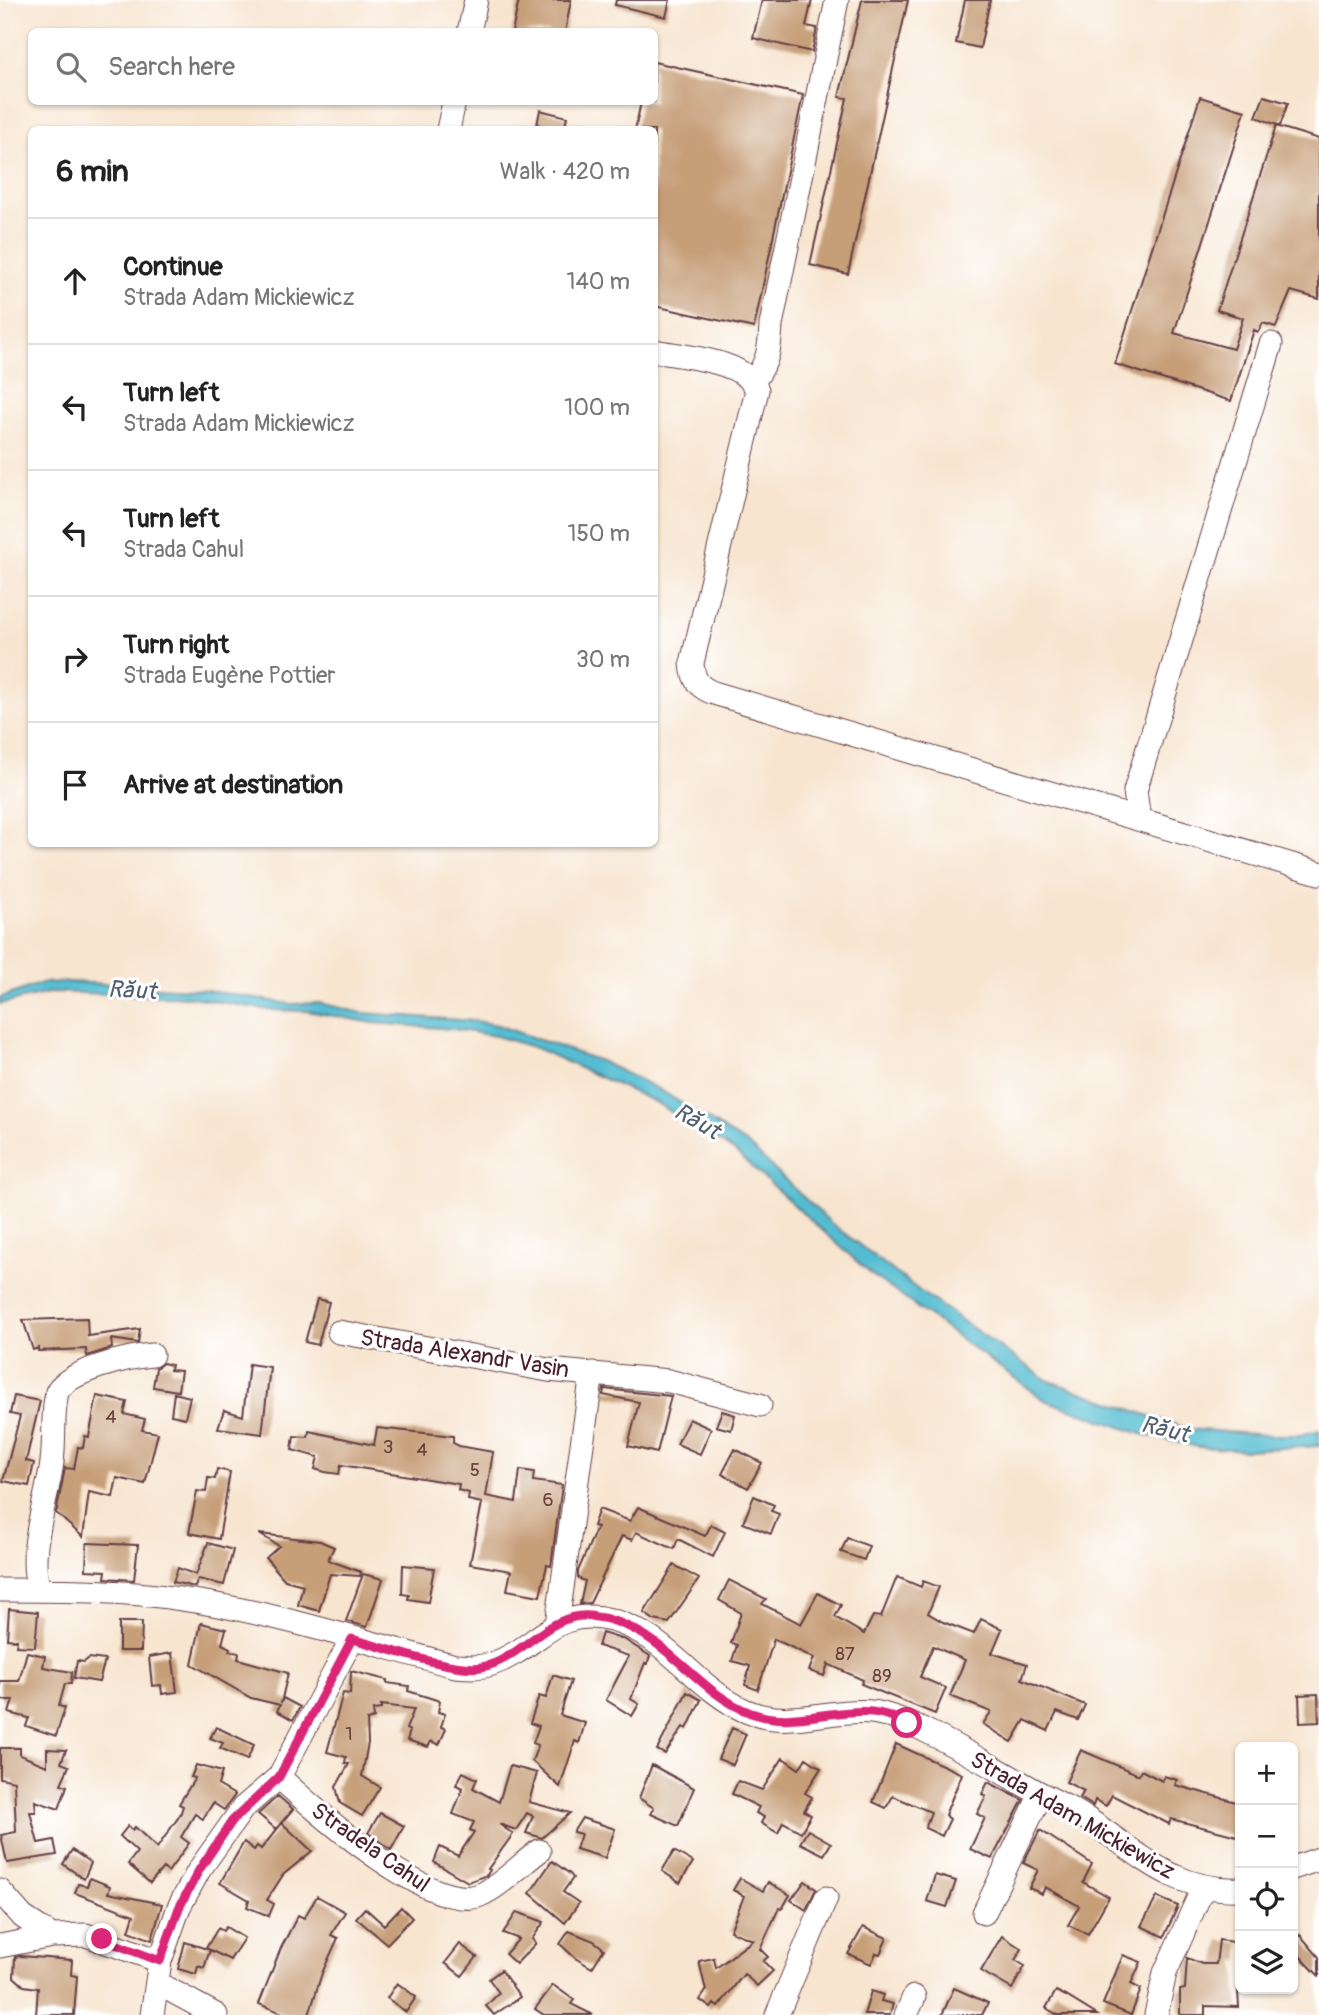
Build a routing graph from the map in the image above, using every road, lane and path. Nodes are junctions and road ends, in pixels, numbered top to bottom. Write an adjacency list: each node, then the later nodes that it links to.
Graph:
1 (476, 0): 3 (street)
2 (836, 0): 8 (street)
3 (470, 28)
4 (453, 105): 5 (street)
5 (450, 126)
6 (1271, 344): 9 (street)
7 (658, 352): 8 (street)
8 (754, 380): 9 (street)
9 (1139, 819): 10 (street)
10 (1319, 873)
11 (339, 1332): 13 (street, Strada Alexandr Vasin)
12 (152, 1355): 16 (street)
13 (592, 1373): 14 (street, Strada Alexandr Vasin); 17 (street, Strada Alexandr Vasin)
14 (760, 1405)
15 (0, 1590): 16 (street, Strada Adam Mickiewicz)
16 (40, 1590): 18 (street, Strada Adam Mickiewicz)
17 (556, 1623): 18 (street, Strada Adam Mickiewicz); 20 (street, Strada Adam Mickiewicz)
18 (352, 1639): 19 (street)
19 (279, 1777): 21 (street, Stradela Cahul); 31 (street)
20 (1041, 1794): 24 (street, Strada Adam Mickiewicz); 28 (street)
21 (539, 1851)
22 (1319, 1860): 23 (street)
23 (1298, 1866)
24 (1203, 1888): 25 (street, Strada Adam Mickiewicz); 35 (street)
25 (1235, 1889)
26 (0, 1891): 29 (street)
27 (826, 1898): 34 (street)
28 (984, 1913)
29 (52, 1936): 30 (street); 31 (street)
30 (0, 1945)
31 (158, 1972): 32 (street); 33 (street)
32 (152, 2015)
33 (216, 2015)
34 (777, 2015)
35 (1156, 2015)

